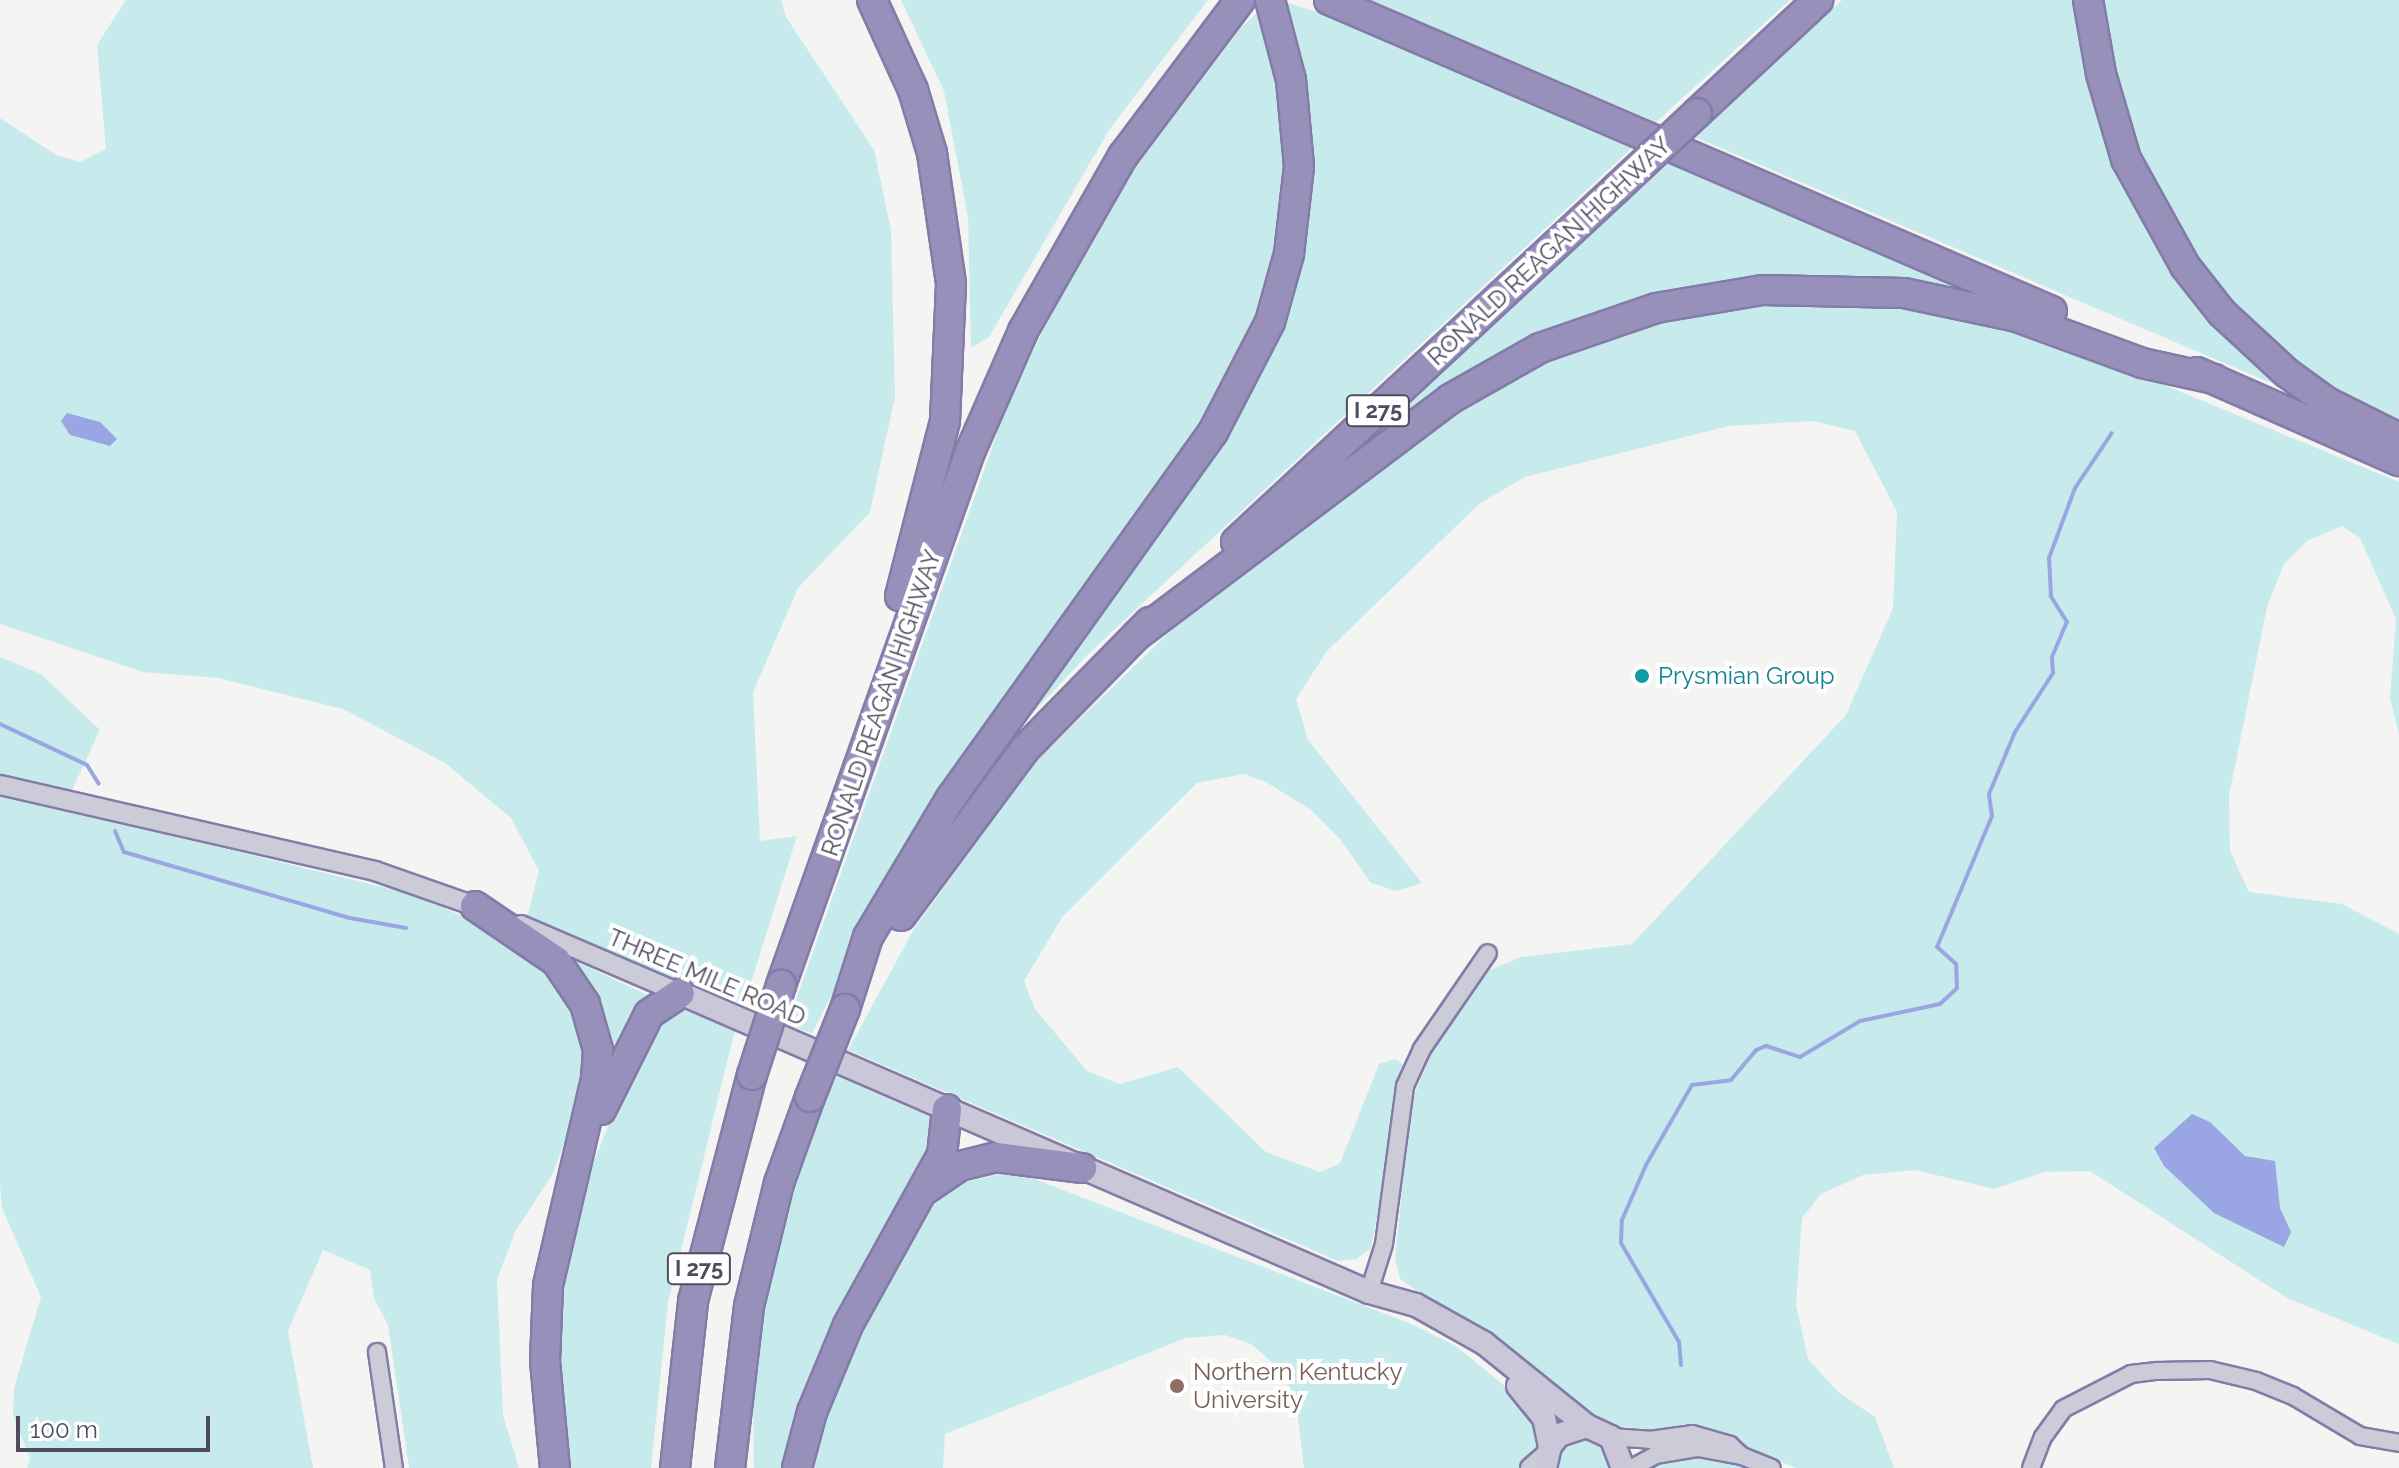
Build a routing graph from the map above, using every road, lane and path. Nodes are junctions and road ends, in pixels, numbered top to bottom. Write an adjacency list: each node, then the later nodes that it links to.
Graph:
1 (872, 0): 11 (highway)
2 (1240, 0): 11 (highway, RONALD REAGAN HIGHWAY / I 275)
3 (1270, 0): 16 (highway)
4 (1329, 0): 7 (highway)
5 (1818, 0): 10 (highway, RONALD REAGAN HIGHWAY / I 275, bridge)
6 (2088, 0): 8 (highway)
7 (2214, 379): 9 (highway); 10 (highway)
8 (2399, 438)
9 (2399, 461)
10 (1137, 635): 16 (highway, RONALD REAGAN HIGHWAY / I 275)
11 (875, 717): 30 (highway, RONALD REAGAN HIGHWAY / I 275, bridge)
12 (0, 785): 13 (street, THREE MILE ROAD)
13 (475, 906): 15 (street, THREE MILE ROAD); 18 (highway)
14 (1488, 953): 21 (street)
15 (680, 993): 17 (main road, THREE MILE ROAD); 18 (highway)
16 (845, 1009): 31 (highway, I 275, bridge)
17 (947, 1109): 19 (main road, THREE MILE ROAD); 20 (highway)
18 (575, 1165): 29 (highway)
19 (1082, 1168): 20 (highway); 21 (main road, THREE MILE ROAD)
20 (922, 1192): 32 (highway)
21 (1369, 1292): 23 (main road, THREE MILE ROAD); 27 (main road, THREE MILE ROAD)
22 (377, 1352): 28 (street)
23 (1587, 1426): 24 (main road, THREE MILE ROAD); 27 (main road)
24 (1611, 1437): 26 (street); 33 (main road)
25 (2399, 1443): 36 (street)
26 (1742, 1456): 34 (street); 35 (street)
27 (1543, 1459)
28 (394, 1468)
29 (555, 1468)
30 (675, 1468)
31 (730, 1468)
32 (797, 1468)
33 (1623, 1468)
34 (1632, 1468)
35 (1772, 1468)
36 (2031, 1468)

